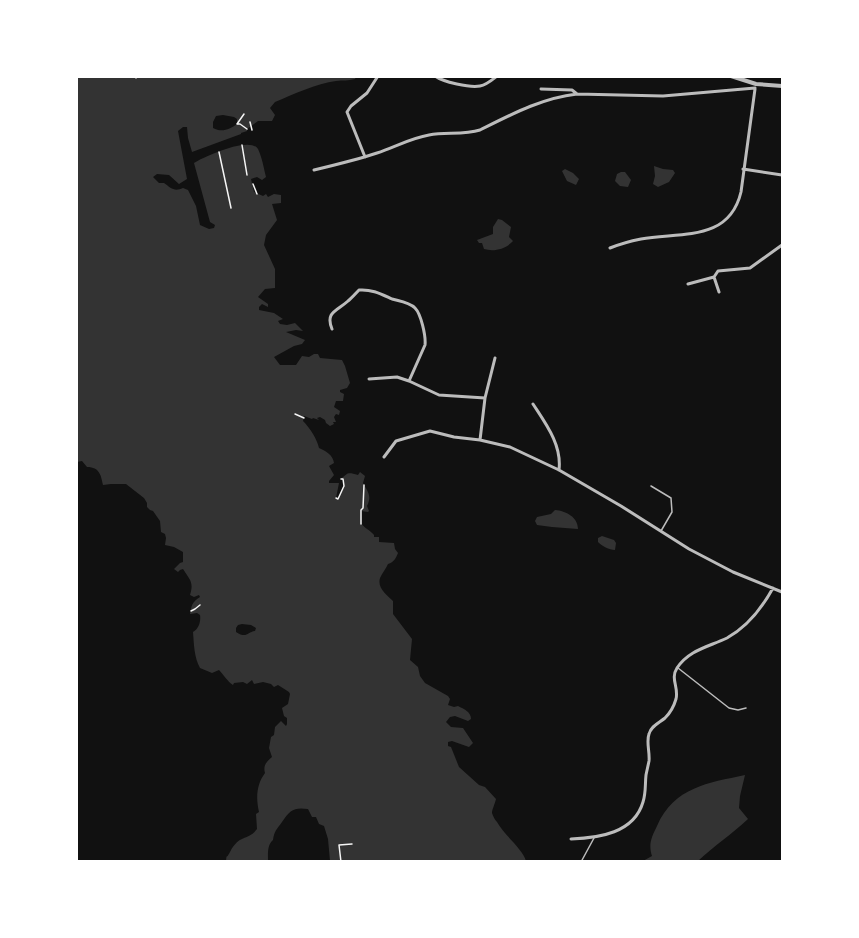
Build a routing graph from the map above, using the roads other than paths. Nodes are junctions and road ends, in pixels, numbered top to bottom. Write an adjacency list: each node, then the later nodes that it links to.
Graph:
1 (378, 76): 9 (street)
2 (435, 76): 3 (street)
3 (497, 76)
4 (731, 76): 5 (street)
5 (755, 86): 6 (street); 8 (street); 10 (street)
6 (783, 87)
7 (541, 89): 8 (street)
8 (577, 94): 9 (street)
9 (365, 157): 11 (street)
10 (743, 169): 12 (street); 14 (street)
11 (314, 170)
12 (783, 175)
13 (783, 245): 15 (street)
14 (610, 248)
15 (714, 277): 16 (street); 17 (street)
16 (688, 284)
17 (718, 292)
18 (332, 329): 21 (street)
19 (495, 358): 22 (street)
20 (369, 379): 21 (street)
21 (409, 381): 22 (street)
22 (485, 398): 24 (street)
23 (534, 404): 26 (street)
24 (480, 440): 25 (street); 26 (street)
25 (384, 457)
26 (559, 470): 28 (street)
27 (651, 486): 28 (lane)
28 (660, 532): 29 (street)
29 (773, 588): 30 (street); 31 (street)
30 (783, 592)
31 (677, 667): 32 (lane); 33 (street)
32 (746, 708)
33 (595, 838): 34 (street); 35 (lane)
34 (571, 839)
35 (581, 861)

